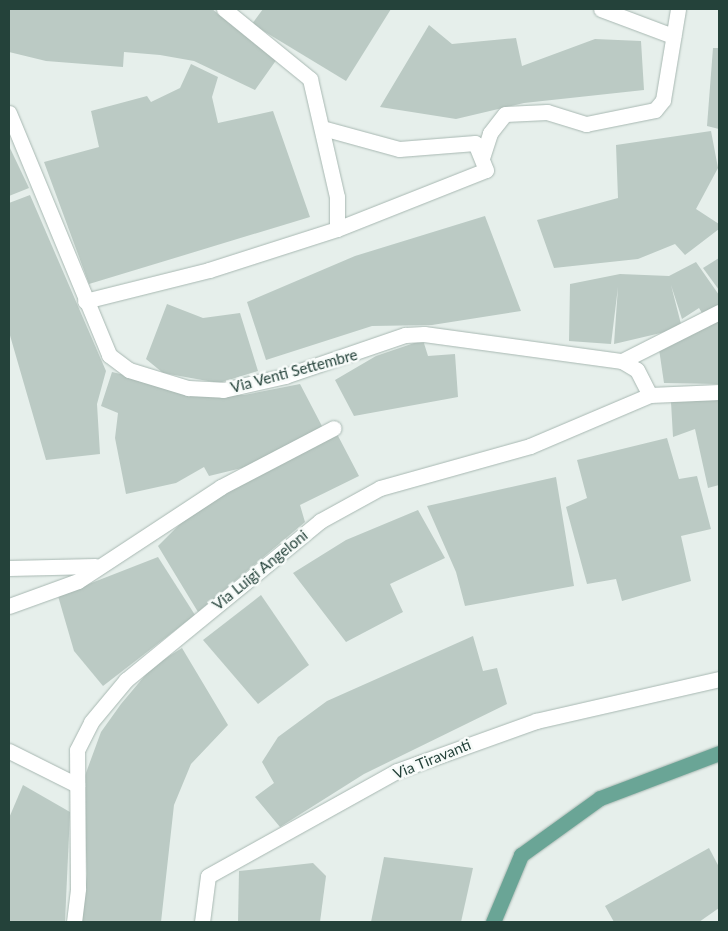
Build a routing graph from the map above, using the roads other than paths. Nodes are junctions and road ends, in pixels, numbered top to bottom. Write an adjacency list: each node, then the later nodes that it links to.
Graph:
1 (224, 9): 6 (street)
2 (601, 9): 4 (street)
3 (678, 9): 4 (street)
4 (673, 36): 7 (street)
5 (9, 114): 9 (street, Via Venti Settembre)
6 (322, 128): 7 (street); 8 (street)
7 (482, 158): 8 (street)
8 (338, 229): 9 (street)
9 (85, 301): 11 (street, Via Venti Settembre)
10 (719, 312): 11 (street)
11 (622, 361): 13 (street)
12 (719, 392): 13 (street, Via Luigi Angeloni)
13 (650, 396): 21 (street, Via Luigi Angeloni)
14 (334, 428): 15 (street)
15 (95, 566): 16 (street); 17 (street)
16 (9, 568)
17 (9, 606)
18 (719, 679): 23 (street, Via Tiravanti)
19 (9, 751): 21 (street)
20 (719, 753): 24 (main road)
21 (77, 785): 22 (street, Via Luigi Angeloni)
22 (74, 922)
23 (202, 922)
24 (493, 922)

